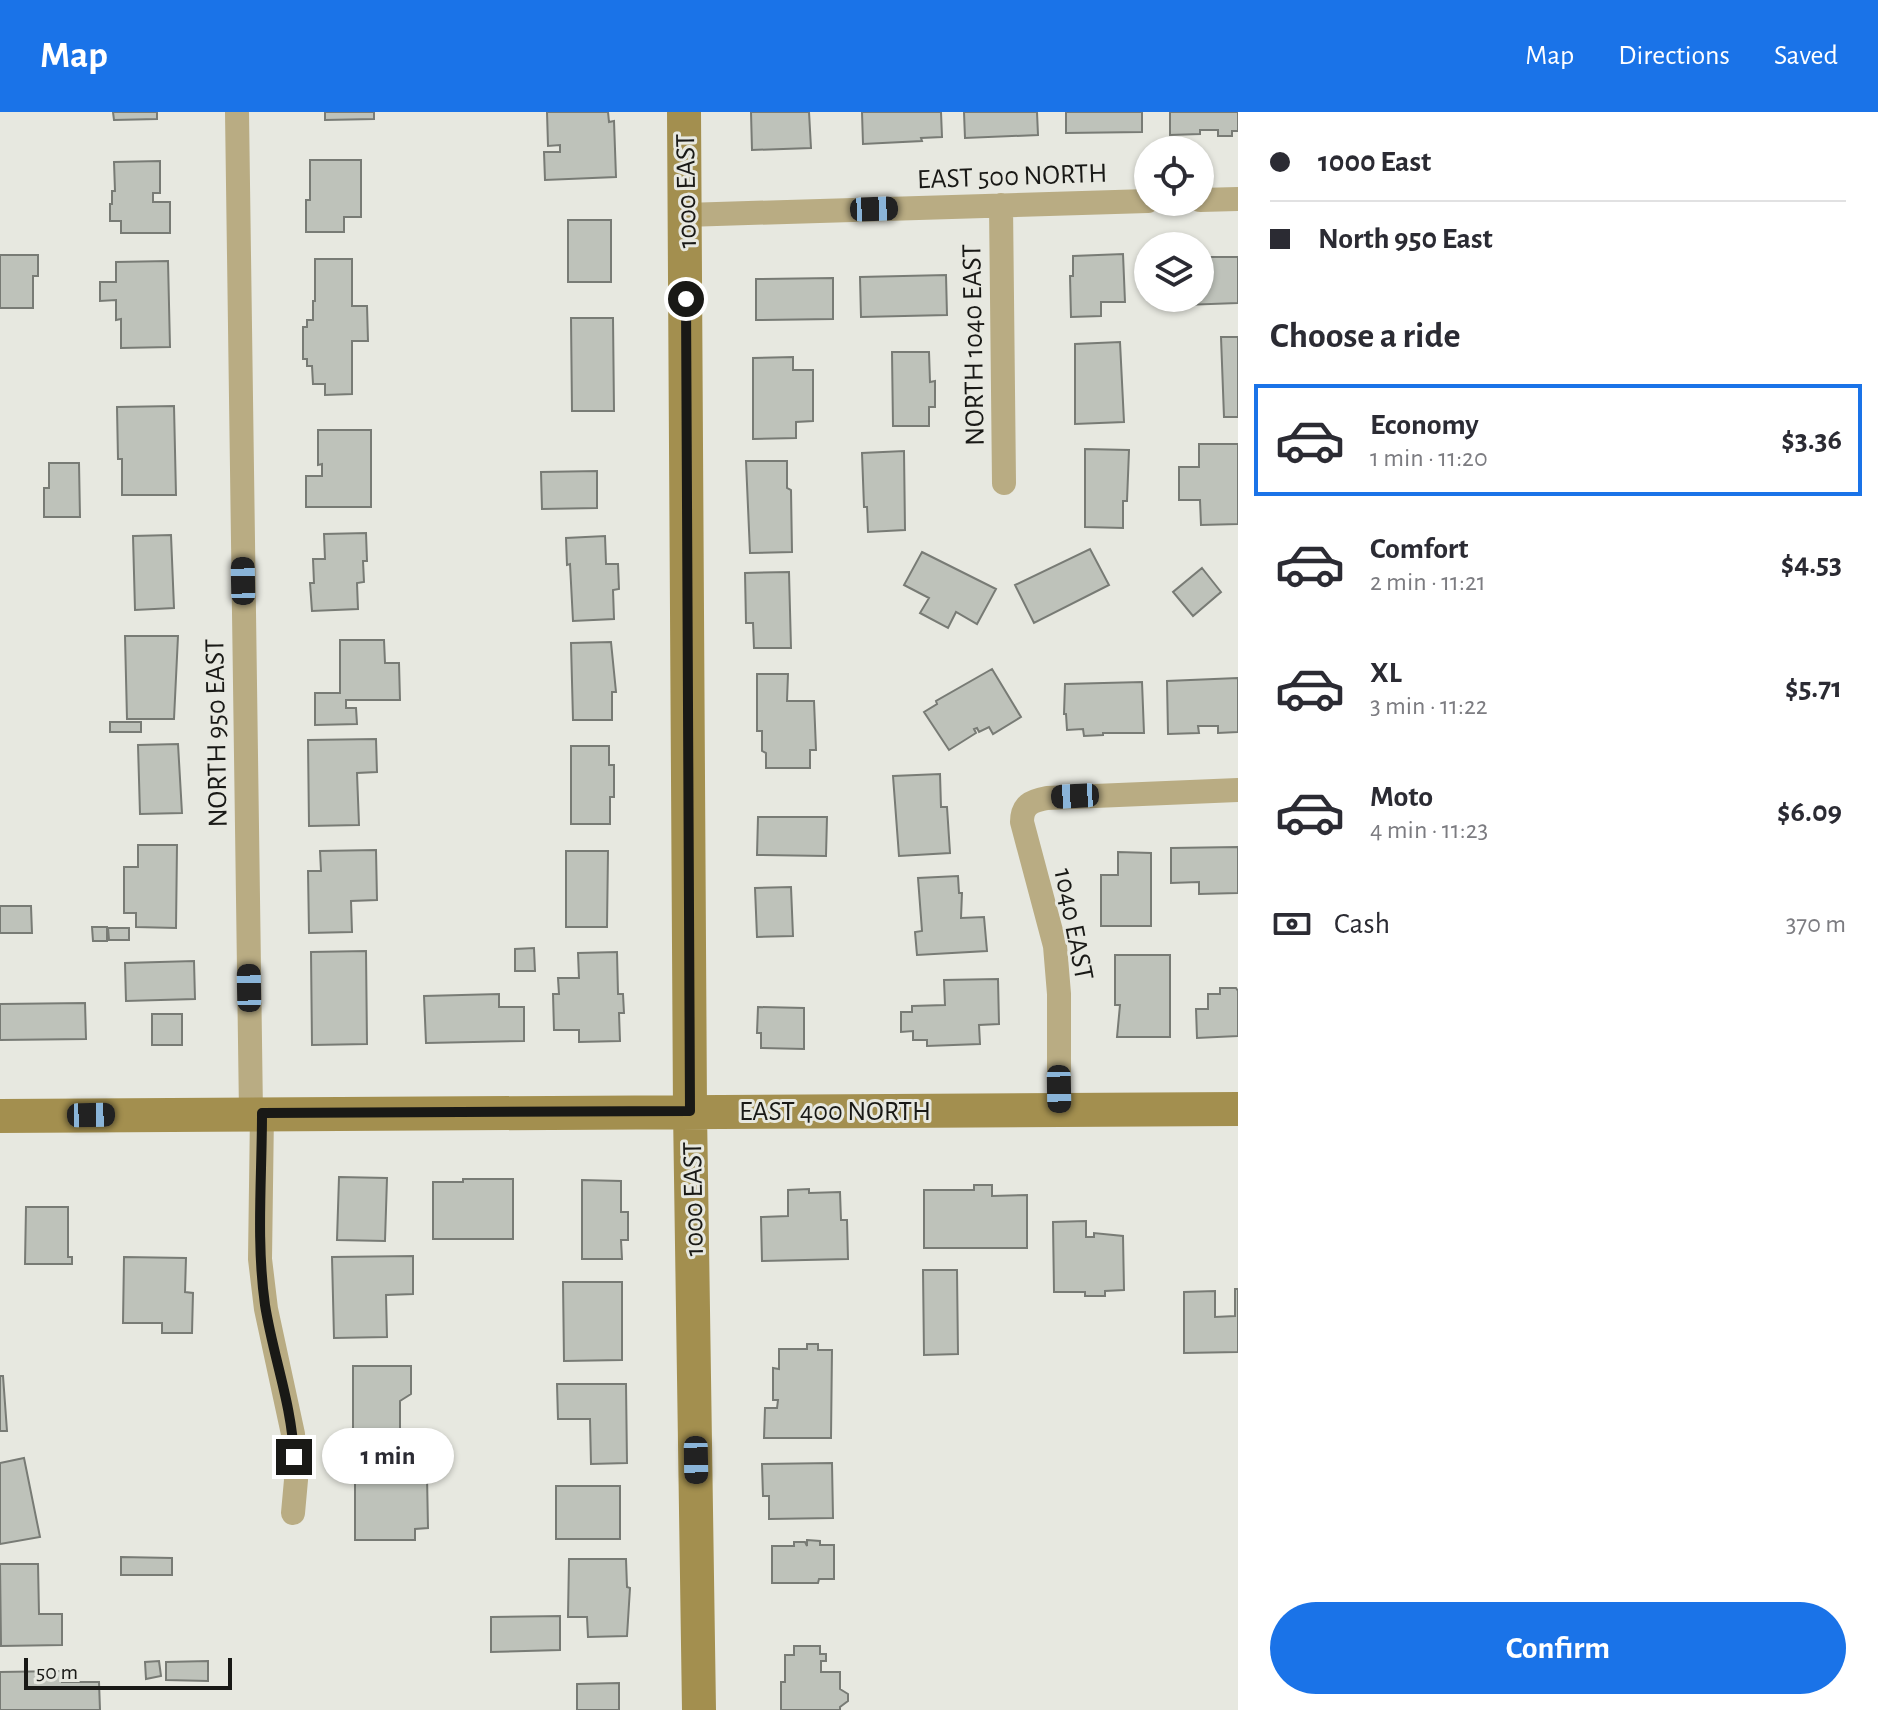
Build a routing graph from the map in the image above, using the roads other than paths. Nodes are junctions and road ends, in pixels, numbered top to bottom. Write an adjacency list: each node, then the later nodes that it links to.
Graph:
1 (237, 112): 13 (street, NORTH 950 EAST)
2 (684, 112): 7 (street, 1000 EAST)
3 (1238, 199): 4 (street)
4 (1214, 200)
5 (1134, 201): 6 (street, EAST 500 NORTH)
6 (1001, 205): 7 (street, EAST 500 NORTH); 8 (street, NORTH 1040 EAST)
7 (685, 215): 12 (street, 1000 EAST)
8 (1004, 483)
9 (1238, 790): 10 (street, 1040 EAST)
10 (1059, 1109): 11 (street, EAST 400 NORTH); 12 (street, EAST 400 NORTH)
11 (1238, 1109)
12 (690, 1111): 13 (street, EAST 400 NORTH); 16 (street, 1000 EAST)
13 (257, 1113): 14 (street, EAST 400 NORTH); 15 (street, NORTH 950 EAST)
14 (0, 1116)
15 (293, 1513)
16 (699, 1710)

